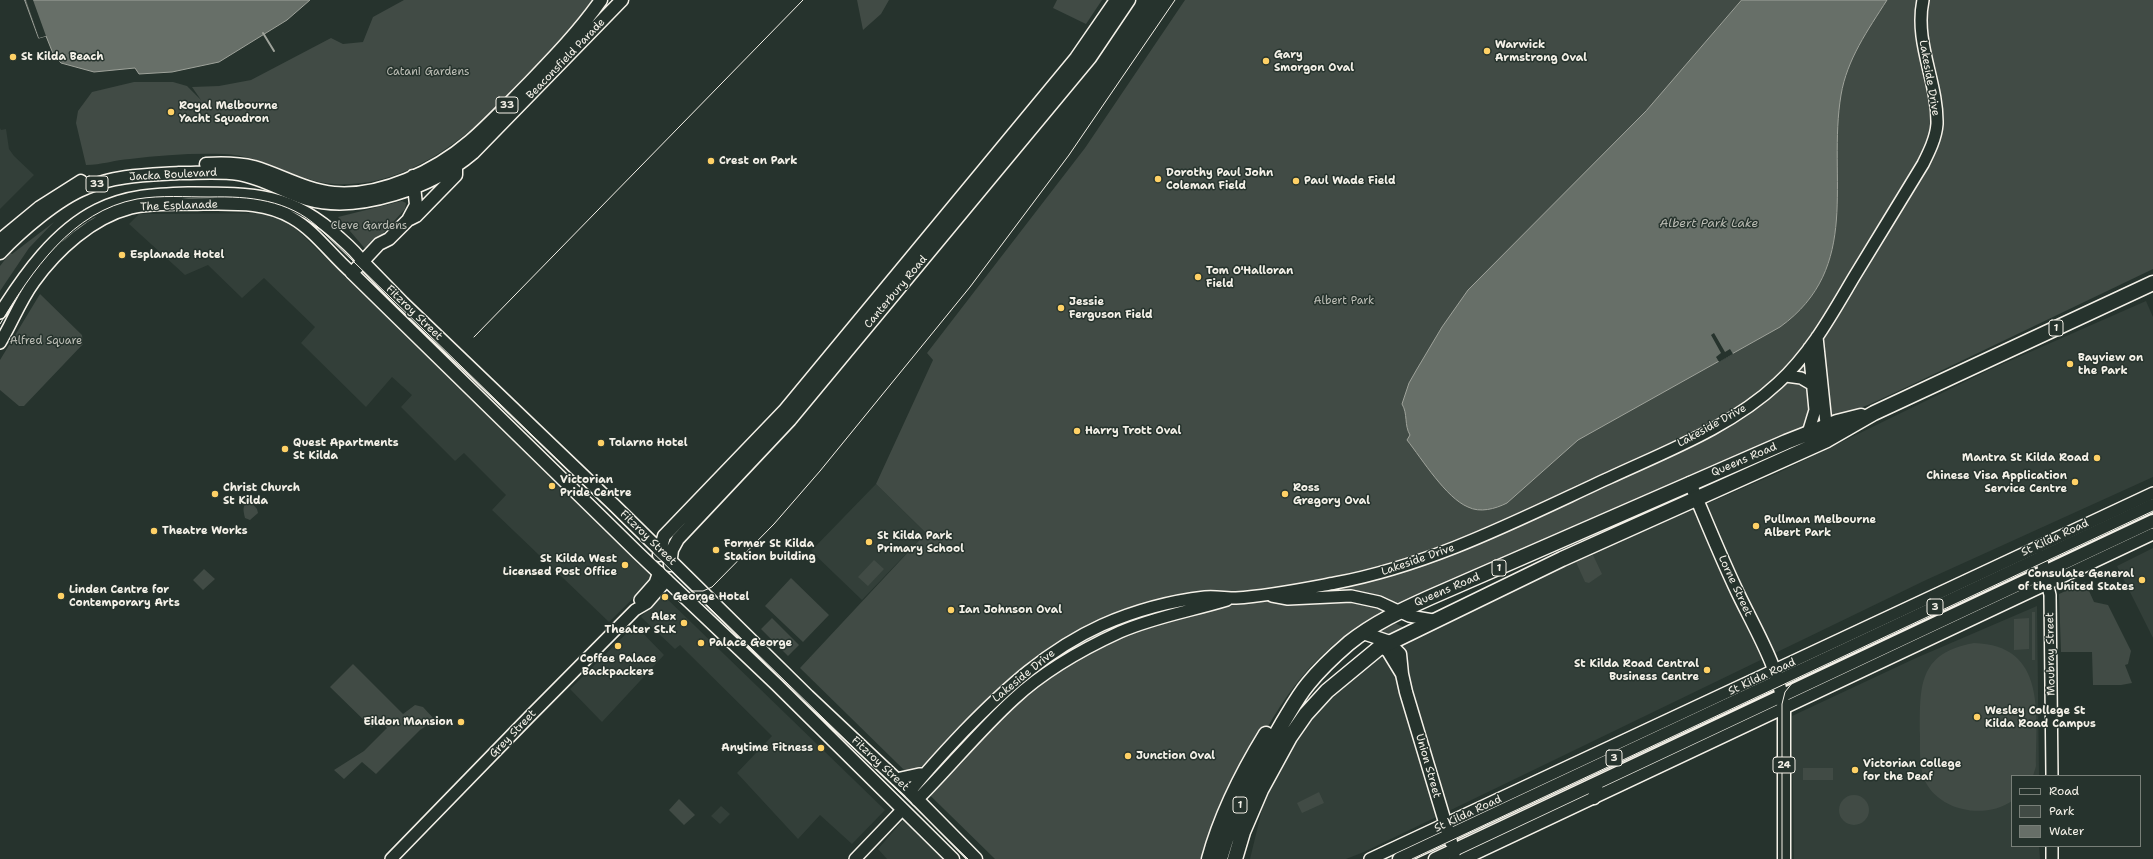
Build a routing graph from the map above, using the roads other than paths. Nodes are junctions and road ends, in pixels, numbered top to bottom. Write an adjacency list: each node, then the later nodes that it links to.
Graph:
1 (601, 0): 8 (main road, Beaconsfield Parade / 33)
2 (622, 0): 6 (main road, Beaconsfield Parade / 33)
3 (1116, 0): 37 (main road, Canterbury Road)
4 (1129, 0): 39 (main road, Canterbury Road)
5 (1923, 0): 22 (street, Lakeside Drive)
6 (456, 166): 8 (main road, Beaconsfield Parade / 33); 11 (main road, Beaconsfield Parade)
7 (269, 173): 8 (main road, Beaconsfield Parade / 33); 15 (main road, Jacka Boulevard / 33)
8 (417, 180): 9 (main road, Beaconsfield Parade / 33); 11 (main road); 14 (main road, Beaconsfield Parade)
9 (272, 186): 16 (main road, Jacka Boulevard / 33)
10 (274, 199): 12 (street, The Esplanade); 17 (street, Fitzroy Street)
11 (425, 207): 14 (main road, Beaconsfield Parade)
12 (114, 208): 13 (street, The Esplanade); 19 (street, The Esplanade)
13 (277, 211): 18 (street, Fitzroy Street)
14 (408, 220): 17 (main road, Beaconsfield Parade)
15 (0, 240)
16 (0, 253)
17 (366, 265): 18 (main road, Beaconsfield Parade); 37 (main road, Fitzroy Street)
18 (355, 276): 40 (main road, Fitzroy Street)
19 (29, 279): 21 (street, The Esplanade); 23 (street, The Esplanade)
20 (2153, 283): 28 (highway, Queens Road / 1)
21 (0, 313)
22 (1817, 337): 24 (street, Lakeside Drive); 28 (street)
23 (0, 343)
24 (1809, 348): 25 (street, Lakeside Drive); 26 (street)
25 (1786, 376): 26 (street); 42 (street, Lakeside Drive)
26 (1813, 385): 27 (street)
27 (1808, 433): 28 (highway, Queens Road / 1); 29 (highway, Queens Road / 1)
28 (1827, 433): 32 (highway, Queens Road / 1)
29 (1690, 483): 31 (highway, Queens Road / 1); 32 (main road, Lorne Street / 24)
30 (2153, 493): 51 (street, St Kilda Road)
31 (1657, 498): 34 (highway); 44 (highway, Queens Road / 1)
32 (1696, 498): 34 (highway, Queens Road / 1); 51 (main road, Lorne Street / 24)
33 (2153, 505): 38 (main road, St Kilda Road / 3)
34 (1664, 512): 45 (highway, Queens Road / 1)
35 (2153, 522): 41 (main road, St Kilda Road / 3)
36 (2153, 534): 41 (street, St Kilda Road)
37 (660, 550): 39 (main road, Fitzroy Street); 40 (main road, Canterbury Road)
38 (2042, 557): 41 (street, Moubray Street); 51 (main road, St Kilda Road / 3)
39 (670, 560): 40 (main road, Canterbury Road); 55 (main road, Fitzroy Street)
40 (663, 576): 59 (main road, Fitzroy Street); 63 (street, Grey Street)
41 (2046, 578): 51 (main road, St Kilda Road / 3); 52 (street, St Kilda Road); 54 (street, Moubray Street)
42 (1264, 594): 43 (street, Lakeside Drive); 44 (street)
43 (1236, 598): 46 (street, Lakeside Drive); 48 (street, Lakeside Drive)
44 (1398, 612): 45 (street); 47 (highway, Queens Road / 1)
45 (1433, 620): 49 (highway, Queens Road / 1)
46 (1105, 624): 48 (street); 53 (street, Lakeside Drive)
47 (1363, 633): 49 (main road); 50 (highway, Queens Road / 1)
48 (1110, 637): 57 (street, Lakeside Drive)
49 (1386, 645): 60 (main road, Union Street); 69 (highway, Queens Road / 1)
50 (1308, 684): 67 (highway); 68 (highway, Queens Road / 1)
51 (1779, 684): 52 (main road, 24); 56 (main road, St Kilda Road / 3); 60 (main road, St Kilda Road / 3)
52 (1784, 709): 58 (street, St Kilda Road); 74 (main road, 24)
53 (924, 774): 55 (street); 57 (street, Lakeside Drive)
54 (2052, 775)
55 (896, 779): 57 (main road, Fitzroy Street)
56 (1597, 784): 58 (main road); 62 (main road, St Kilda Road / 3)
57 (914, 796): 59 (main road, Lakeside Drive); 66 (main road, Fitzroy Street)
58 (1594, 798): 73 (street, St Kilda Road)
59 (902, 810): 64 (street); 65 (main road, Fitzroy Street)
60 (1447, 830): 62 (main road, Union Street); 70 (street, St Kilda Road); 71 (main road, St Kilda Road / 3)
61 (2052, 847): 75 (street)
62 (1454, 855): 72 (main road, St Kilda Road / 3)
63 (391, 859)
64 (855, 859)
65 (953, 859)
66 (976, 859)
67 (1209, 859)
68 (1220, 859)
69 (1235, 859)
70 (1370, 859)
71 (1399, 859)
72 (1435, 859)
73 (1464, 859)
74 (1784, 859)
75 (2052, 859)

